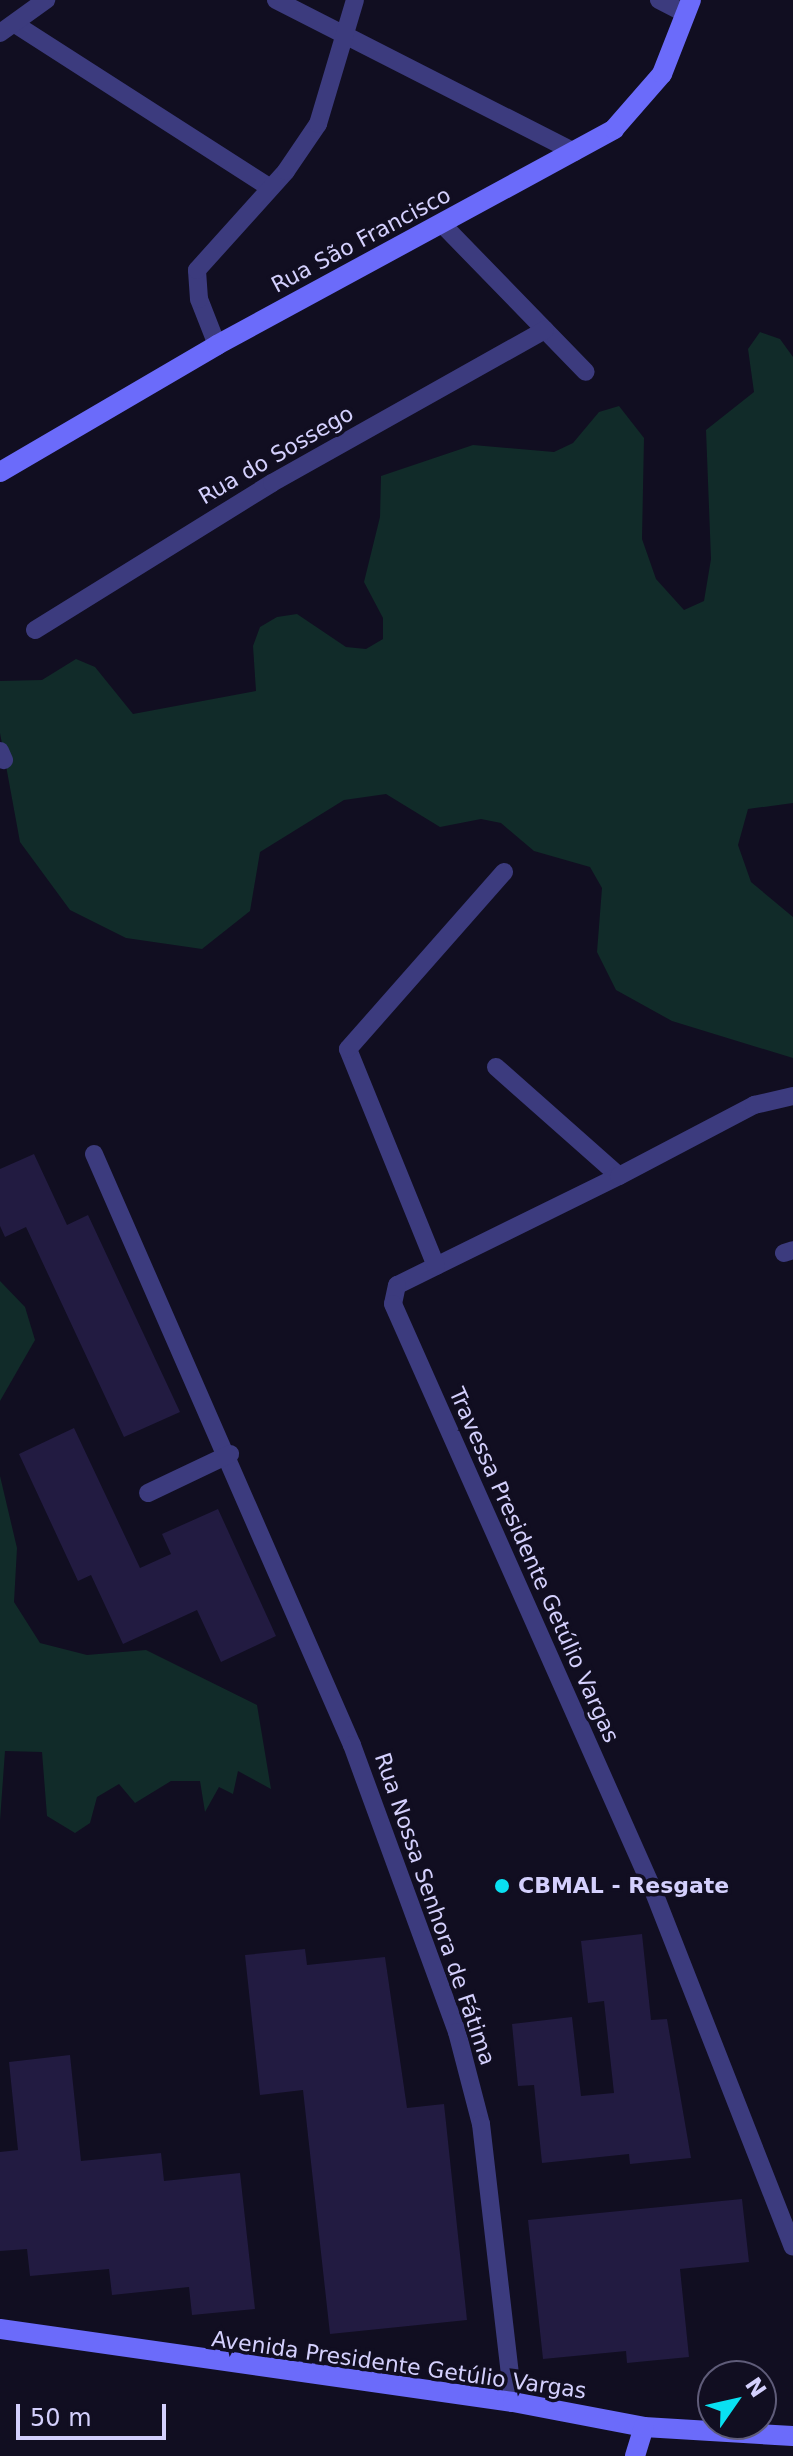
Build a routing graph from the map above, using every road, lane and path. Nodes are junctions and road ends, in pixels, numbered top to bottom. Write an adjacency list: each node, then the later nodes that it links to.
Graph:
1 (46, 0): 6 (street)
2 (276, 0): 7 (street)
3 (355, 0): 7 (street)
4 (659, 0): 5 (street)
5 (689, 7): 8 (street, Rua São Francisco)
6 (8, 29): 9 (street)
7 (346, 40): 8 (street); 9 (street)
8 (574, 152): 10 (street, Rua São Francisco)
9 (270, 188): 12 (street)
10 (442, 224): 11 (street); 12 (street, Rua São Francisco)
11 (545, 330): 13 (street); 15 (street, Rua do Sossego)
12 (217, 345): 14 (street, Rua São Francisco)
13 (586, 372)
14 (0, 472)
15 (35, 630)
16 (504, 872): 21 (street)
17 (496, 1067): 20 (street)
18 (793, 1096): 20 (street, Travessa Presidente Getúlio Vargas)
19 (94, 1154): 22 (street, Rua Nossa Senhora de Fátima)
20 (619, 1176): 21 (street, Travessa Presidente Getúlio Vargas)
21 (436, 1266): 24 (street, Travessa Presidente Getúlio Vargas)
22 (230, 1454): 23 (street); 26 (street, Rua Nossa Senhora de Fátima)
23 (148, 1493)
24 (793, 2247)
25 (0, 2329): 26 (street, Avenida Presidente Getúlio Vargas)
26 (513, 2402): 27 (street, Avenida Presidente Getúlio Vargas)
27 (644, 2427): 28 (street, Avenida Presidente Getúlio Vargas); 29 (street)
28 (793, 2436)
29 (635, 2456)

